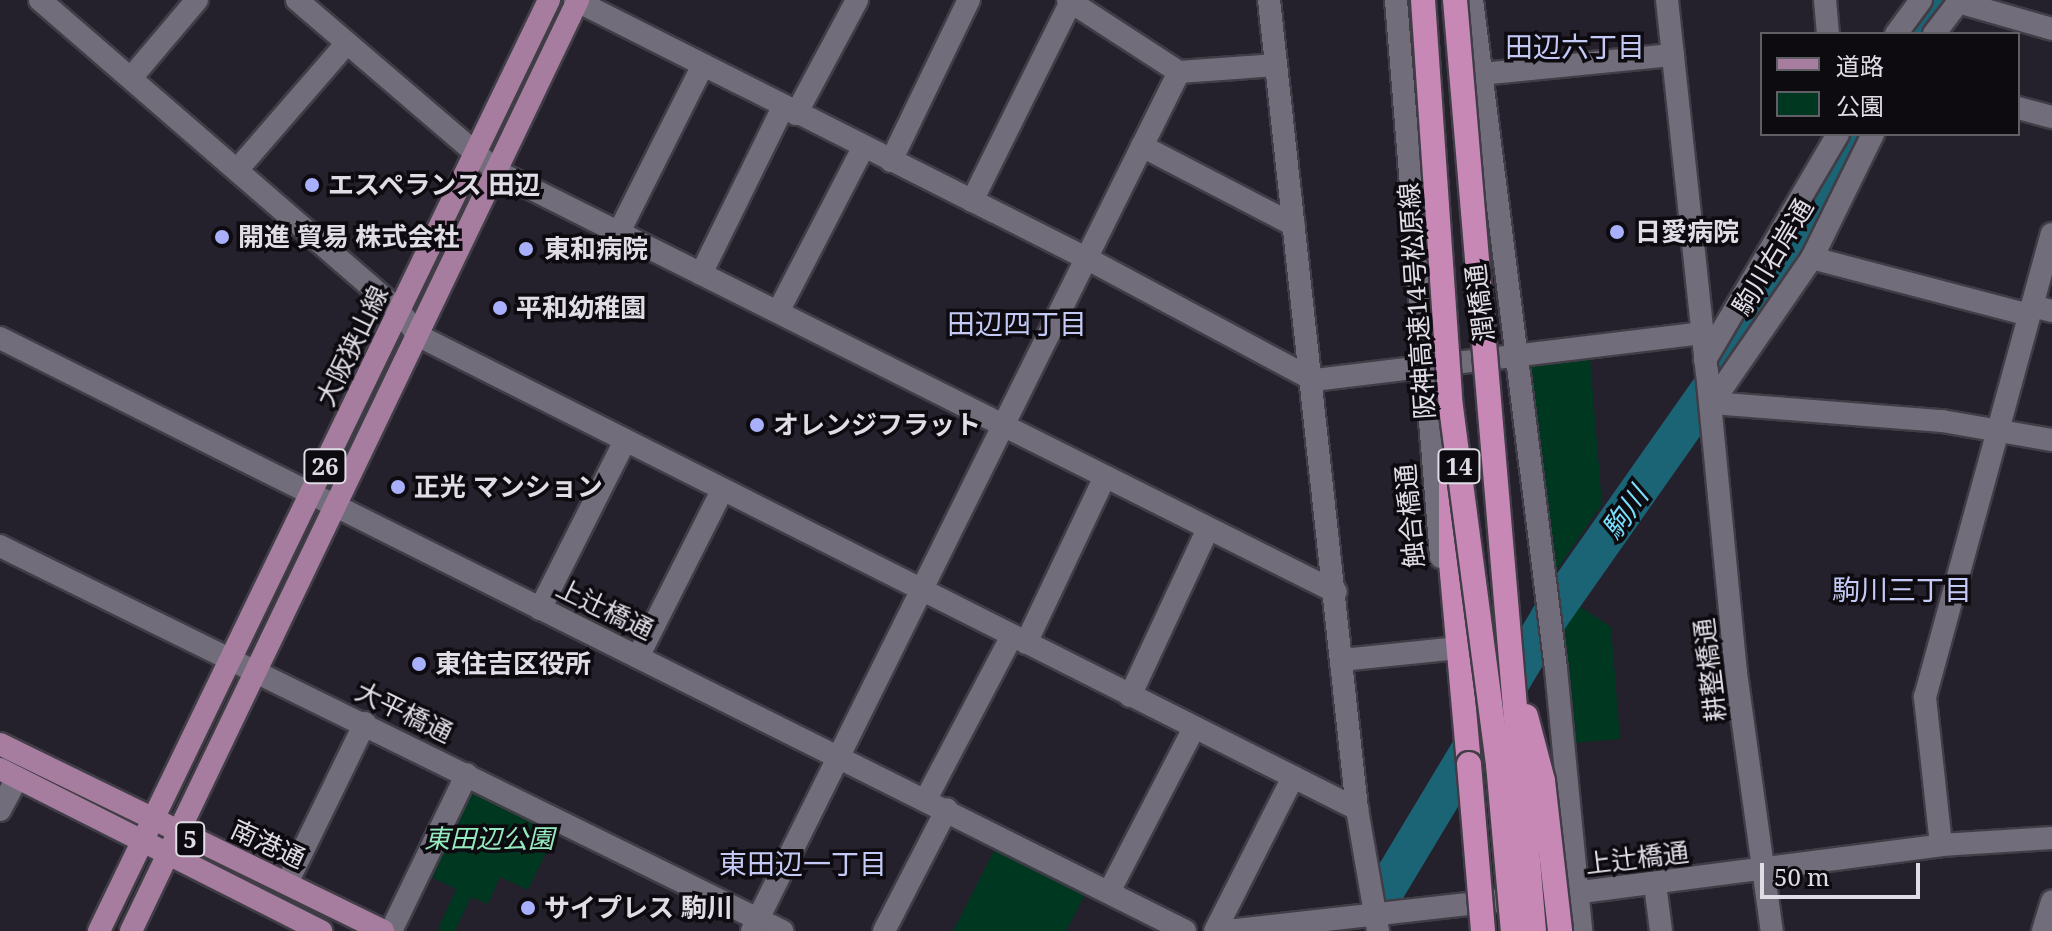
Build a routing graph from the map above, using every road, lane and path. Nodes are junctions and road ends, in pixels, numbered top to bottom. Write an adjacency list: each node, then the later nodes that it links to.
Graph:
1 (40, 0): 28 (street)
2 (197, 0): 28 (street)
3 (297, 0): 22 (street)
4 (549, 0): 36 (main road, 大阪狭山線 / 26)
5 (577, 0): 25 (street); 39 (main road, 26)
6 (857, 0): 30 (street)
7 (969, 0): 37 (street)
8 (1269, 0): 24 (street)
9 (1396, 0): 55 (street, 触合橋通)
10 (1423, 0): 58 (highway, 阪神高速14号松原線 / 14, bridge)
11 (1455, 0): 73 (highway, 14, bridge)
12 (1472, 0): 27 (street, 潤橋通)
13 (1667, 0): 23 (street)
14 (1825, 0): 19 (street)
15 (1921, 0): 20 (street)
16 (1069, 1): 26 (street); 40 (street)
17 (1959, 1): 18 (street); 21 (street)
18 (2052, 29)
19 (1828, 32)
20 (1897, 32)
21 (1936, 32)
22 (347, 43): 36 (street); 38 (street)
23 (1673, 55): 27 (street); 50 (street)
24 (1276, 65): 26 (street); 41 (street)
25 (702, 67): 30 (street); 42 (street)
26 (1179, 72): 34 (street)
27 (1481, 74): 53 (street, 潤橋通)
28 (131, 78): 38 (street)
29 (2020, 109): 31 (street)
30 (789, 110): 35 (street); 46 (street)
31 (2052, 117)
32 (1837, 136): 54 (street)
33 (1872, 136): 45 (street, 駒川右岸通)
34 (1142, 146): 41 (street); 44 (street)
35 (863, 148): 37 (street); 49 (street)
36 (475, 154): 39 (street); 48 (main road, 大阪狭山線 / 26)
37 (891, 161): 40 (street)
38 (237, 170): 48 (street)
39 (498, 172): 42 (street); 51 (main road, 26)
40 (972, 201): 44 (street)
41 (1294, 225): 56 (street)
42 (619, 232): 46 (street)
43 (2052, 234): 47 (street)
44 (1086, 258): 56 (street); 59 (street)
45 (1812, 258): 47 (street); 57 (street, 駒川右岸通)
46 (701, 274): 49 (street)
47 (2038, 311): 60 (street)
48 (400, 312): 51 (street); 65 (main road, 大阪狭山線 / 26)
49 (778, 312): 59 (street)
50 (1703, 333): 53 (street); 54 (street)
51 (419, 336): 62 (street); 66 (main road, 26)
52 (0, 338): 65 (street, 上辻橋通)
53 (1514, 360): 55 (street); 100 (street, 潤橋通)
54 (1706, 366): 57 (street, 耕整橋通)
55 (1426, 369): 56 (street); 74 (street, 触合橋通)
56 (1314, 380): 70 (street)
57 (1711, 403): 60 (street); 96 (street, 耕整橋通)
58 (1451, 407): 117 (highway, bridge); 118 (highway, 阪神高速14号松原線 / 14, bridge)
59 (1004, 426): 63 (street); 69 (street)
60 (1998, 428): 61 (street); 94 (street)
61 (2052, 440)
62 (625, 441): 64 (street); 71 (street)
63 (1105, 477): 67 (street); 72 (street)
64 (722, 491): 69 (street); 75 (street)
65 (312, 492): 66 (street, 上辻橋通); 76 (main road, 大阪狭山線 / 26)
66 (338, 505): 71 (street, 上辻橋通); 78 (main road, 26)
67 (1208, 529): 70 (street); 79 (street)
68 (0, 546): 76 (street, 大平橋通)
69 (922, 591): 72 (street); 83 (street)
70 (1336, 592): 77 (street)
71 (540, 609): 75 (street, 上辻橋通)
72 (1019, 640): 79 (street); 87 (street)
73 (1509, 648): 119 (highway, 14, bridge); 120 (highway, bridge)
74 (1449, 649): 77 (street); 101 (street, 触合橋通)
75 (638, 657): 83 (street, 上辻橋通)
76 (234, 658): 78 (street, 大平橋通); 90 (main road, 大阪狭山線 / 26)
77 (1342, 660): 88 (street)
78 (256, 670): 80 (street, 大平橋通); 91 (main road, 26)
79 (1130, 696): 81 (street)
80 (365, 723): 85 (street, 大平橋通); 97 (street)
81 (1194, 728): 86 (street); 99 (street)
82 (0, 744): 90 (main road, 南港通 / 5)
83 (840, 754): 87 (street, 上辻橋通); 104 (street)
84 (9, 773): 89 (street); 93 (main road, 南港通 / 5)
85 (467, 774): 104 (street, 大平橋通); 111 (street)
86 (1293, 777): 88 (street); 115 (street)
87 (936, 804): 99 (street, 上辻橋通); 113 (street)
88 (1357, 809): 105 (street)
89 (0, 810)
90 (155, 822): 91 (main road, 南港通 / 5); 93 (main road, 大阪狭山線 / 26)
91 (179, 834): 95 (main road, 26); 97 (main road, 南港通 / 5)
92 (2052, 838): 94 (street, 上辻橋通)
93 (144, 844): 95 (main road, 南港通 / 5); 107 (main road, 大阪狭山線 / 26)
94 (1941, 845): 96 (street, 上辻橋通)
95 (169, 856): 108 (main road, 26); 109 (main road, 南港通 / 5)
96 (1766, 871): 98 (street, 上辻橋通); 123 (street, 耕整橋通)
97 (287, 883): 110 (main road, 南港通 / 5)
98 (1655, 884): 100 (street, 上辻橋通); 122 (street)
99 (1109, 892): 103 (street, 上辻橋通)
100 (1578, 893): 101 (street, 上辻橋通); 121 (street)
101 (1470, 901): 105 (street, 上辻橋通); 116 (street, 触合橋通)
102 (2052, 901): 124 (street)
103 (1155, 924): 114 (street, 上辻橋通)
104 (755, 925): 112 (street, 大平橋通)
105 (1368, 925): 106 (street, 上辻橋通)
106 (1236, 930)
107 (99, 931)
108 (131, 931)
109 (321, 931)
110 (383, 931)
111 (391, 931)
112 (782, 931)
113 (884, 931)
114 (1185, 931)
115 (1215, 931)
116 (1473, 931)
117 (1483, 931)
118 (1513, 931)
119 (1534, 931)
120 (1560, 931)
121 (1581, 931)
122 (1661, 931)
123 (1772, 931)
124 (2043, 931)

